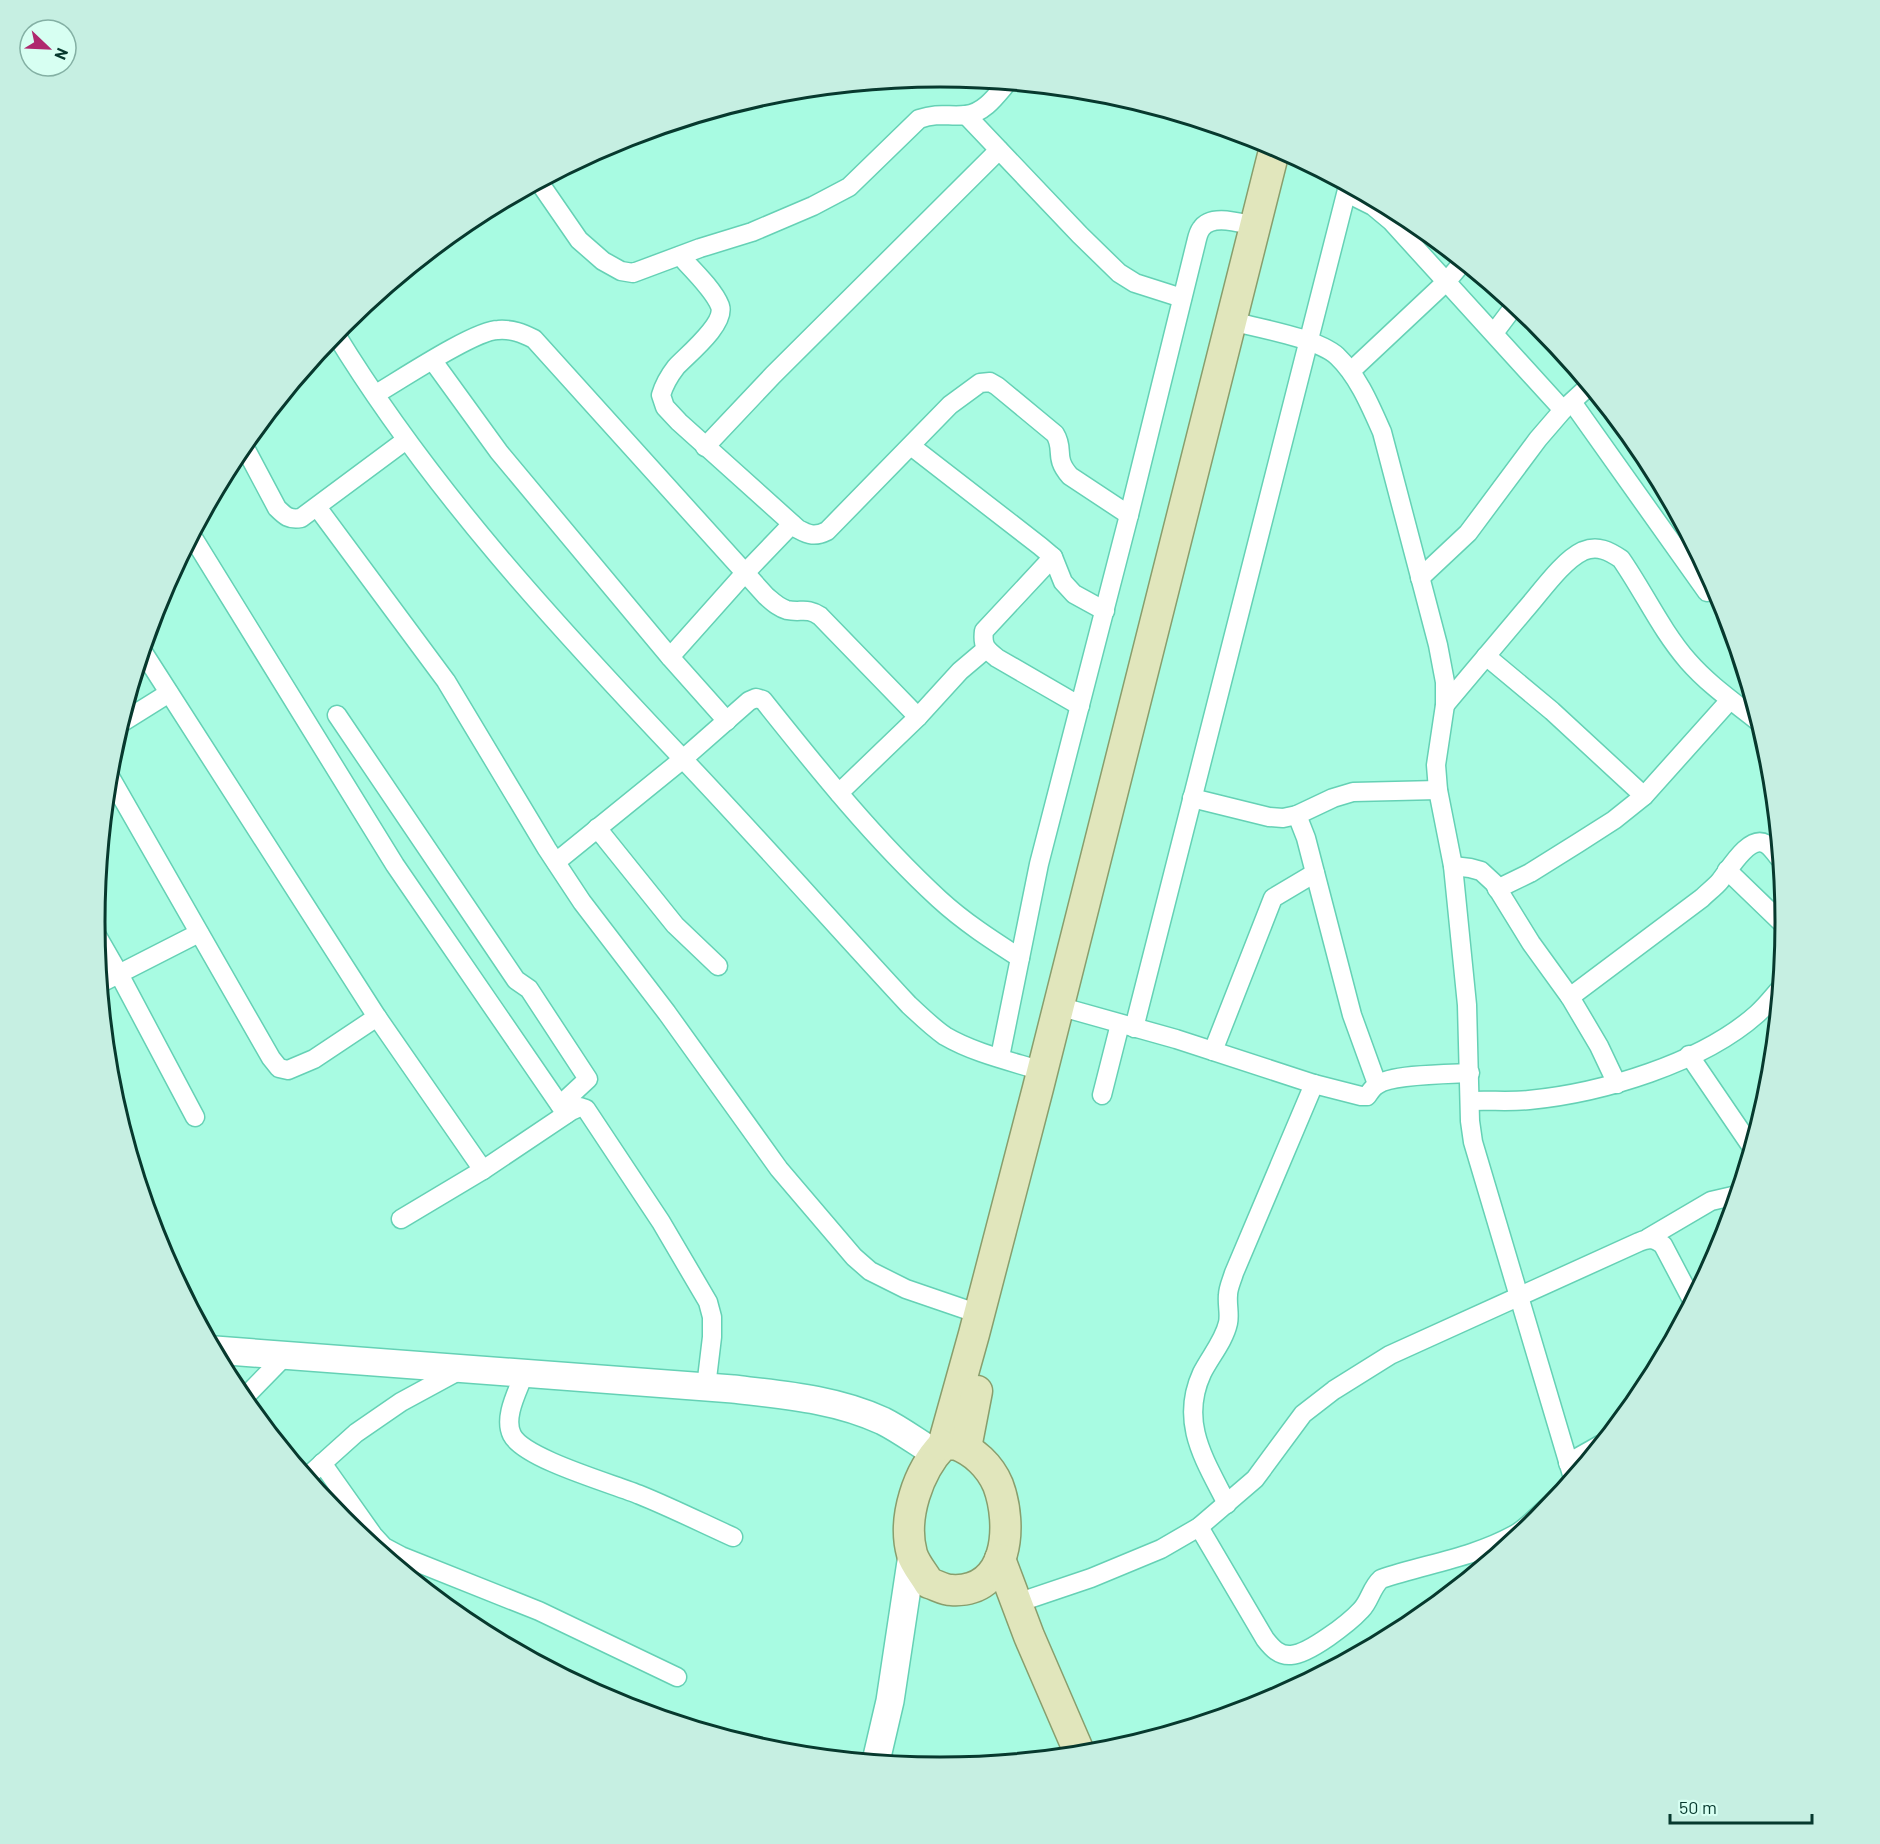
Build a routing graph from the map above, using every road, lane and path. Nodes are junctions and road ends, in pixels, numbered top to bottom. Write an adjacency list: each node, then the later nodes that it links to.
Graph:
1 (1001, 90): 2 (street)
2 (966, 115): 3 (street); 10 (street)
3 (999, 150): 13 (street); 26 (street)
4 (1273, 157): 9 (main road)
5 (1289, 164): 15 (main road)
6 (543, 188): 10 (street)
7 (1346, 193): 18 (street)
8 (1385, 216): 12 (street)
9 (1255, 226): 13 (street); 15 (main road)
10 (680, 256): 26 (street)
11 (1458, 268): 12 (street)
12 (1447, 281): 16 (street); 20 (street)
13 (1182, 298): 29 (street)
14 (1510, 312): 16 (street)
15 (1238, 322): 18 (street); 73 (main road)
16 (1494, 333): 23 (street)
17 (341, 342): 22 (street)
18 (1309, 342): 20 (street); 55 (street)
19 (433, 361): 22 (street); 33 (street); 39 (street)
20 (1351, 371): 34 (street)
21 (1584, 391): 23 (street)
22 (375, 394): 24 (street)
23 (1568, 406): 34 (street); 35 (street)
24 (406, 440): 28 (street); 50 (street)
25 (910, 446): 29 (street); 30 (street); 32 (street)
26 (705, 447): 30 (street)
27 (249, 454): 28 (street)
28 (316, 507): 59 (street)
29 (1129, 515): 36 (street)
30 (792, 524): 33 (street)
31 (196, 543): 86 (street)
32 (1053, 557): 36 (street); 37 (street)
33 (744, 574): 39 (street); 48 (street)
34 (1419, 578): 43 (street)
35 (1706, 590)
36 (1105, 611): 44 (street)
37 (986, 649): 44 (street); 48 (street)
38 (1486, 656): 42 (street); 43 (street); 54 (street)
39 (670, 657): 49 (street)
40 (147, 660): 41 (street)
41 (169, 693): 47 (street); 74 (street)
42 (1731, 700): 45 (street); 54 (street)
43 (1445, 705): 52 (street)
44 (1080, 706): 67 (street)
45 (1749, 714)
46 (337, 715): 86 (street)
47 (130, 717)
48 (918, 717): 53 (street)
49 (726, 721): 50 (street); 53 (street)
50 (683, 759): 57 (street); 78 (street)
51 (116, 788): 65 (street)
52 (1438, 790): 56 (street); 60 (street)
53 (839, 794): 67 (street)
54 (1644, 796): 63 (street)
55 (1192, 798): 56 (street); 75 (street)
56 (1297, 815): 62 (street)
57 (597, 828): 59 (street); 68 (street)
58 (1771, 848): 61 (street)
59 (556, 862): 95 (street)
60 (1453, 866): 63 (street); 80 (street)
61 (1727, 870): 64 (street); 71 (street)
62 (1315, 873): 76 (street); 82 (street)
63 (1497, 889): 71 (street)
64 (1775, 916)
65 (200, 933): 69 (street); 74 (street)
66 (106, 952): 69 (street)
67 (1020, 958): 78 (street)
68 (718, 966)
69 (119, 974): 70 (street); 87 (street)
70 (107, 980)
71 (1570, 997): 83 (street)
72 (1771, 1003): 77 (street)
73 (1066, 1008): 75 (street); 79 (main road); 102 (main road)
74 (377, 1017): 89 (street)
75 (1127, 1026): 76 (street); 84 (street)
76 (1213, 1051): 81 (street)
77 (1689, 1055): 83 (street); 88 (street)
78 (1000, 1057): 79 (street)
79 (1042, 1071): 95 (main road)
80 (1470, 1073): 82 (street); 85 (street)
81 (1314, 1084): 82 (street); 106 (street)
82 (1377, 1084)
83 (1617, 1084): 85 (street)
84 (1102, 1095)
85 (1470, 1101): 94 (street)
86 (563, 1109): 89 (street); 100 (street)
87 (195, 1117)
88 (1747, 1139)
89 (483, 1170): 91 (street)
90 (1728, 1197): 92 (street)
91 (401, 1219)
92 (1648, 1238): 93 (street); 94 (street)
93 (1688, 1293)
94 (1520, 1298): 104 (street); 106 (street)
95 (980, 1314): 102 (main road)
96 (224, 1351): 97 (street)
97 (285, 1355): 98 (street); 101 (street)
98 (461, 1369): 99 (street); 103 (street)
99 (524, 1374): 100 (street); 109 (street)
100 (706, 1387): 102 (street)
101 (250, 1392)
102 (948, 1449): 112 (main road); 113 (main road)
103 (322, 1463): 105 (street); 108 (street)
104 (1570, 1470)
105 (312, 1473)
106 (1227, 1504): 107 (street)
107 (1198, 1527): 110 (street); 114 (street)
108 (372, 1533)
109 (733, 1537)
110 (1500, 1542)
111 (388, 1549): 115 (street)
112 (912, 1555): 113 (main road); 117 (street)
113 (1000, 1559): 114 (main road)
114 (1017, 1603): 116 (main road)
115 (677, 1677)
116 (1076, 1745)
117 (878, 1754)

